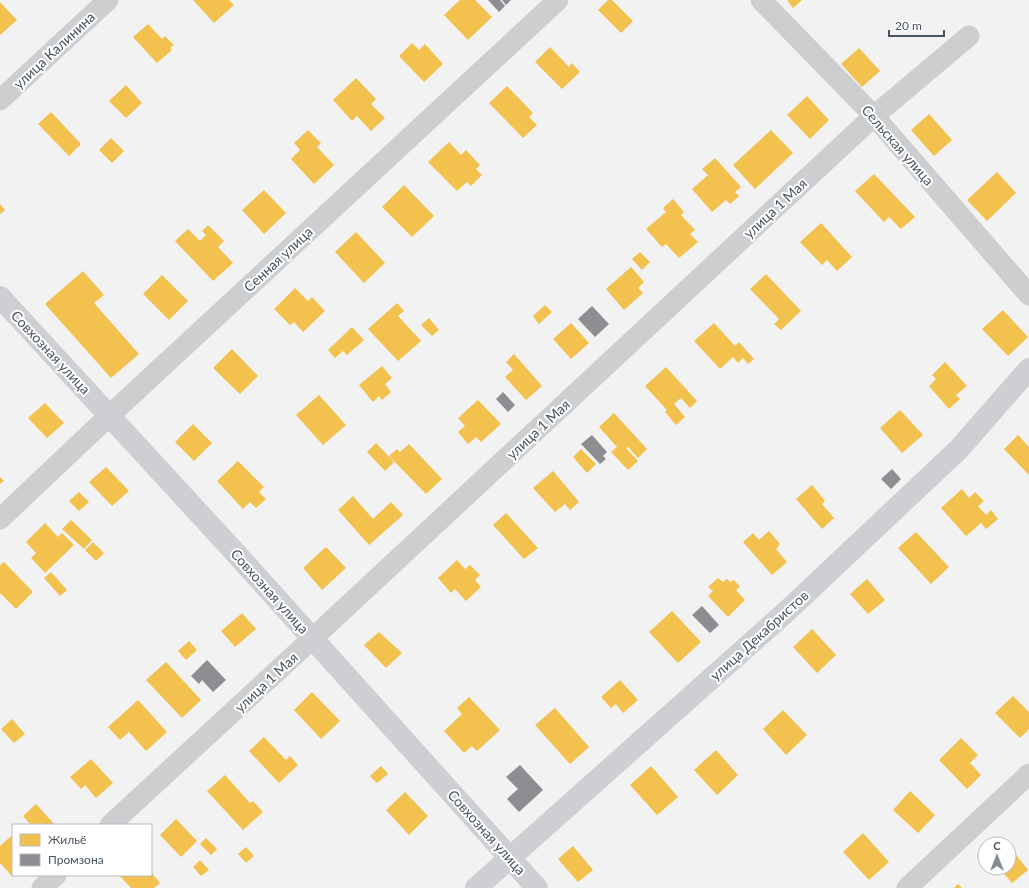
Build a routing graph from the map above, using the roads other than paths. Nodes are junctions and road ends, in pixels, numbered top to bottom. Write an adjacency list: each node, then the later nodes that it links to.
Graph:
1 (108, 0): 5 (street, улица Калинина)
2 (558, 0): 10 (street, Сенная улица)
3 (761, 0): 6 (street, Сельская улица)
4 (969, 36): 6 (street, улица 1 Мая)
5 (0, 100)
6 (874, 116): 7 (street, Сельская улица); 12 (street, улица 1 Мая)
7 (1029, 295)
8 (0, 297): 10 (main road, Совхозная улица)
9 (1029, 369): 15 (main road, улица Декабристов)
10 (110, 415): 11 (street, Сенная улица); 12 (main road, Совхозная улица)
11 (0, 519)
12 (313, 638): 14 (street, улица 1 Мая); 15 (main road, Совхозная улица)
13 (1029, 774): 20 (street)
14 (111, 824)
15 (509, 858): 18 (main road, улица Декабристов); 19 (main road, Совхозная улица)
16 (55, 876): 17 (street)
17 (42, 888)
18 (476, 888)
19 (537, 888)
20 (907, 888)

